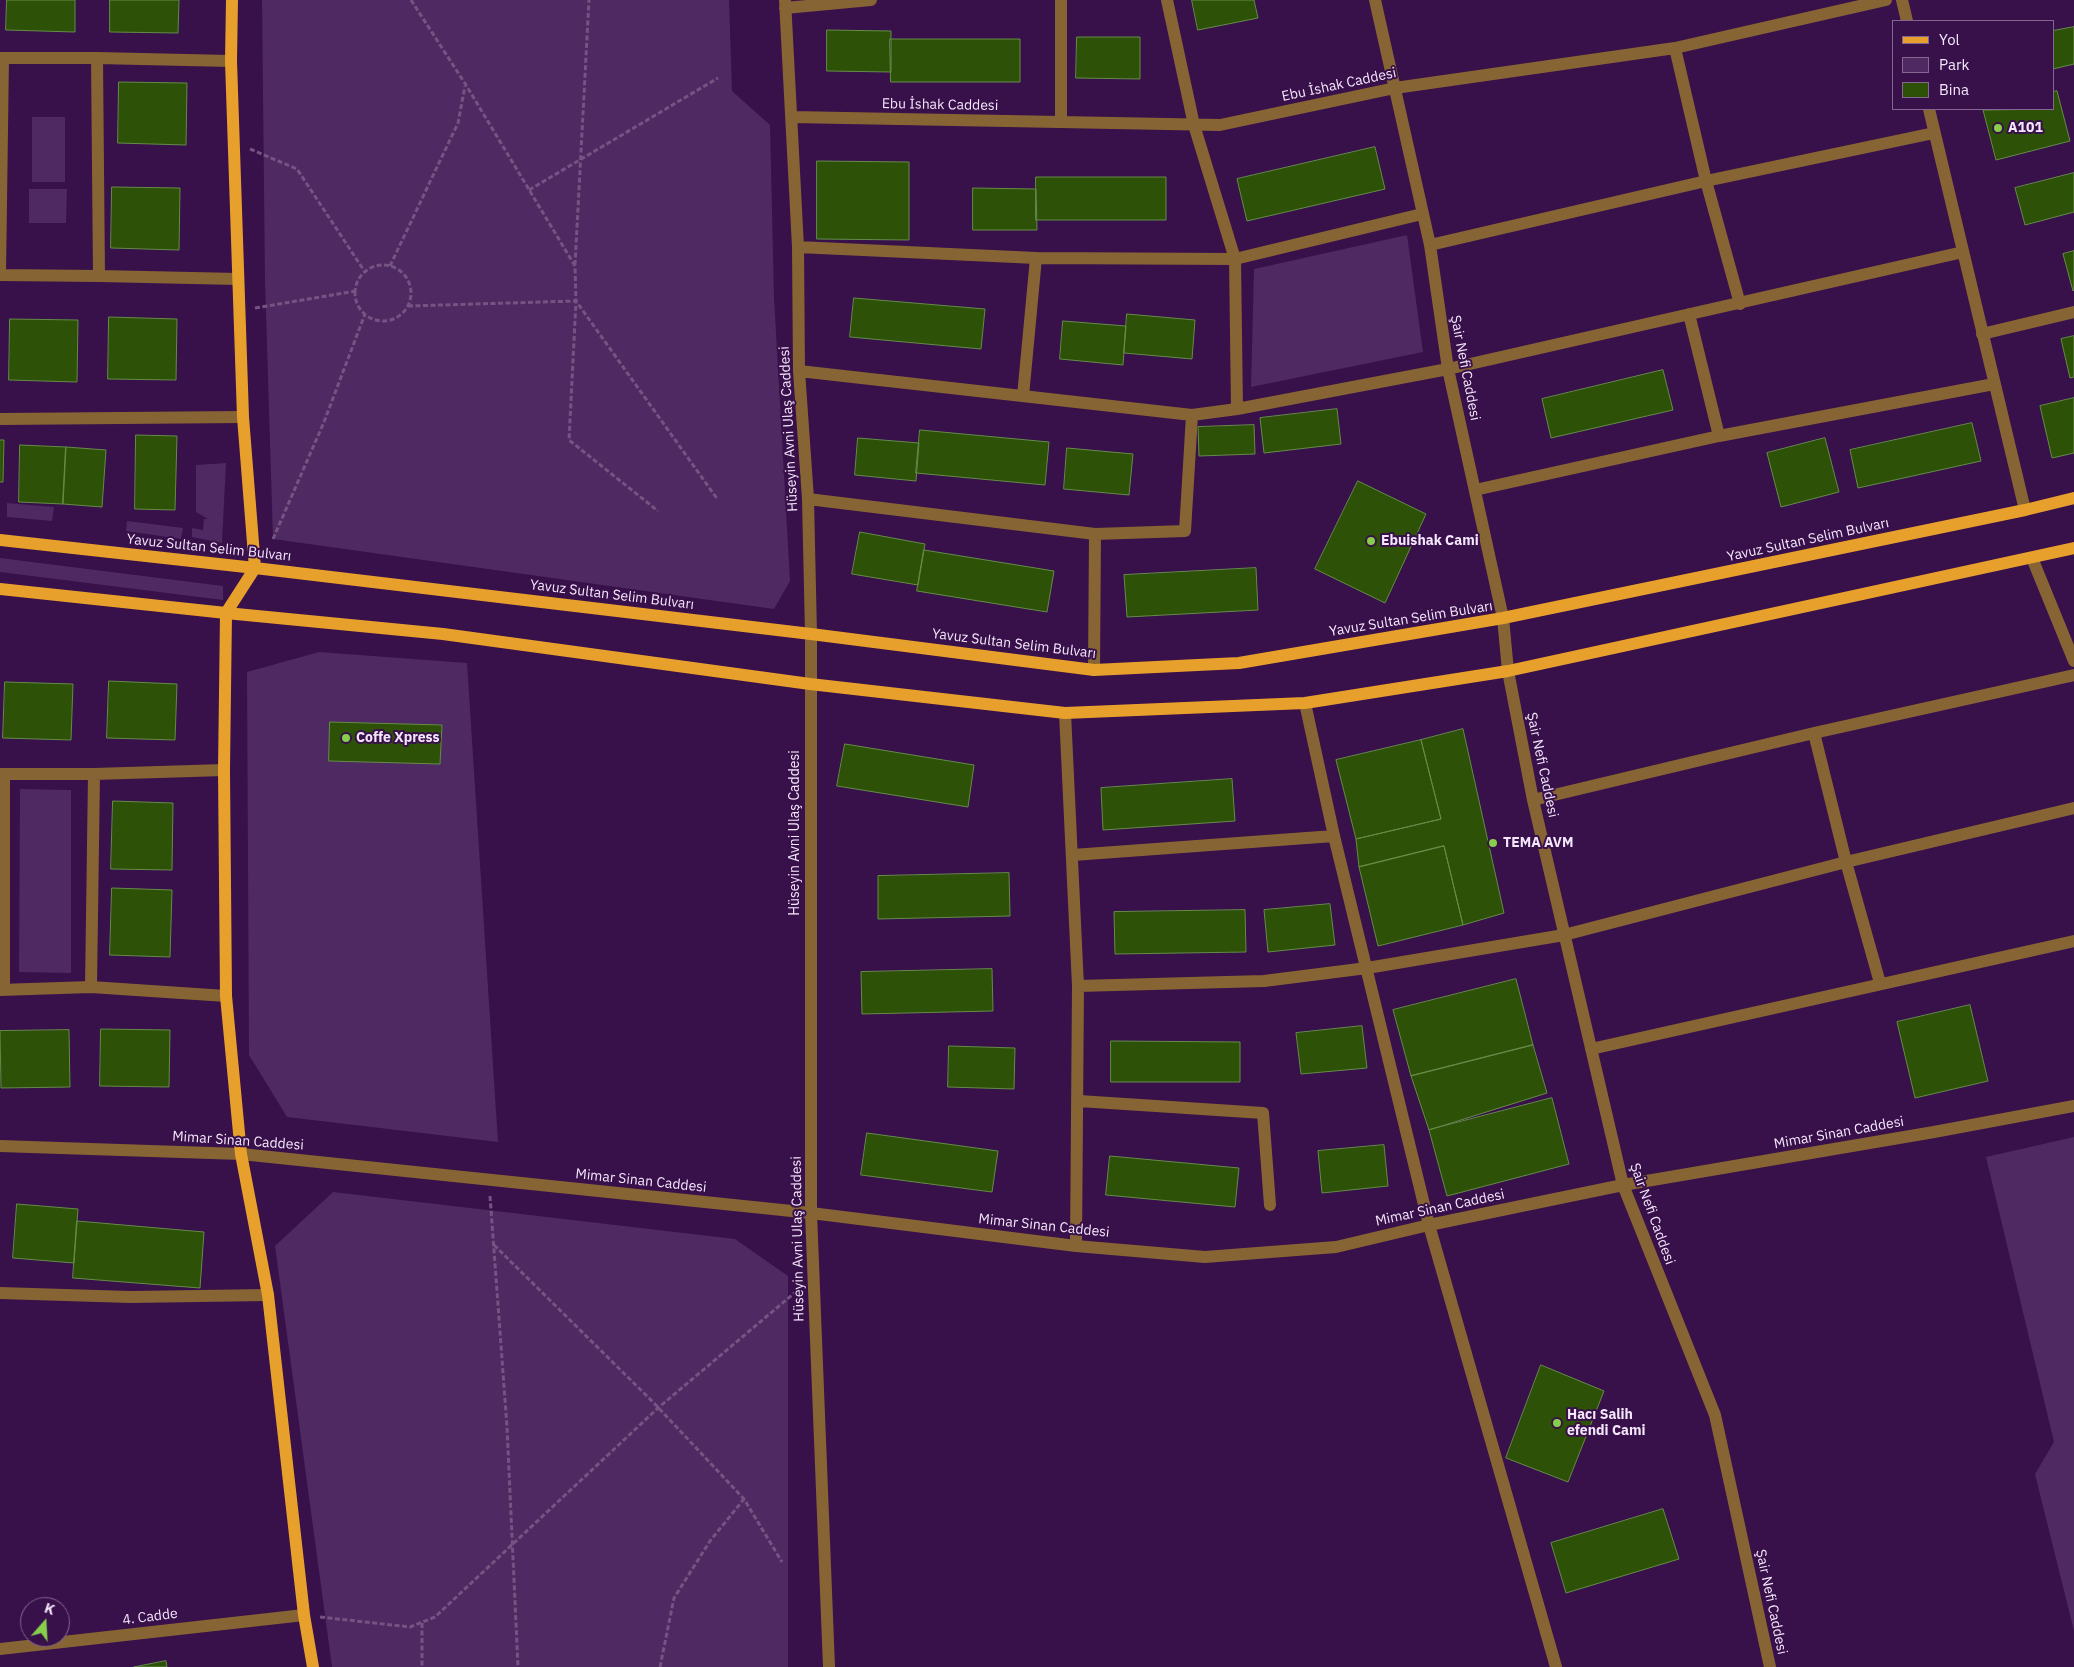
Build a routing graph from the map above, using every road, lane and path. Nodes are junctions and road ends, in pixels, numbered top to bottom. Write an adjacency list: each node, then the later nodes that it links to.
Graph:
1 (232, 0): 15 (main road)
2 (411, 0): 17 (path)
3 (589, 0): 25 (path)
4 (871, 0): 10 (street)
5 (1060, 0): 21 (street)
6 (1167, 0): 22 (street)
7 (1375, 0): 18 (street, Şair Nefi Caddesi)
8 (1886, 0): 12 (street, Ebu İshak Caddesi)
9 (1902, 0): 11 (street)
10 (785, 4): 20 (street, Hüseyin Avni Ulaş Caddesi)
11 (1907, 20)
12 (1675, 48): 18 (street, Ebu İshak Caddesi); 26 (street)
13 (2, 58): 14 (street); 37 (street)
14 (97, 58): 15 (street); 37 (street)
15 (231, 62): 24 (main road)
16 (718, 78): 25 (path)
17 (466, 85): 27 (path); 34 (path)
18 (1395, 88): 22 (street, Ebu İshak Caddesi); 28 (street, Şair Nefi Caddesi)
19 (1928, 110): 23 (street)
20 (792, 117): 21 (street, Ebu İshak Caddesi); 30 (street, Hüseyin Avni Ulaş Caddesi)
21 (1061, 122): 22 (street, Ebu İshak Caddesi)
22 (1194, 125): 33 (street)
23 (1934, 133): 26 (street); 31 (street)
24 (235, 143): 36 (path); 38 (main road)
25 (580, 159): 27 (path); 35 (path)
26 (1706, 180): 29 (street); 41 (street)
27 (529, 190): 35 (path)
28 (1422, 214): 29 (street, Şair Nefi Caddesi); 33 (street)
29 (1430, 245): 48 (street, Şair Nefi Caddesi)
30 (798, 247): 32 (street); 49 (street, Hüseyin Avni Ulaş Caddesi)
31 (1963, 252): 41 (street); 47 (street)
32 (1036, 258): 33 (street); 51 (street)
33 (1235, 259): 52 (street)
34 (390, 266): 36 (path); 42 (path)
35 (575, 266): 40 (path)
36 (365, 272): 39 (path)
37 (99, 276): 38 (street)
38 (238, 279): 43 (main road)
39 (356, 292): 43 (path); 45 (path)
40 (576, 301): 42 (path); 60 (path); 62 (path)
41 (1740, 304): 46 (street)
42 (408, 306): 45 (path)
43 (239, 310): 54 (main road)
44 (2074, 312): 47 (street)
45 (365, 314): 64 (path)
46 (1689, 314): 48 (street); 56 (street)
47 (1982, 334): 50 (street)
48 (1448, 369): 52 (street); 57 (street, Şair Nefi Caddesi)
49 (799, 371): 51 (street); 59 (street, Hüseyin Avni Ulaş Caddesi)
50 (1994, 384): 56 (street); 61 (street)
51 (1023, 396): 53 (street)
52 (1237, 409): 53 (street)
53 (1192, 415): 63 (street)
54 (243, 417): 55 (street); 68 (main road)
55 (0, 419)
56 (1719, 436): 57 (street)
57 (1475, 490): 71 (street, Şair Nefi Caddesi)
58 (2074, 498): 61 (main road, Yavuz Sultan Selim Bulvarı)
59 (808, 499): 63 (street); 72 (street, Hüseyin Avni Ulaş Caddesi)
60 (718, 500)
61 (2025, 510): 71 (main road, Yavuz Sultan Selim Bulvarı)
62 (658, 511)
63 (1095, 534): 74 (street)
64 (273, 538)
65 (0, 540): 68 (main road, Yavuz Sultan Selim Bulvarı)
66 (2074, 548): 67 (main road)
67 (2032, 558): 73 (street); 75 (main road)
68 (256, 568): 70 (main road); 72 (main road, Yavuz Sultan Selim Bulvarı)
69 (0, 589): 70 (main road)
70 (226, 613): 77 (main road); 81 (main road)
71 (1503, 618): 74 (main road, Yavuz Sultan Selim Bulvarı); 75 (street, Şair Nefi Caddesi)
72 (811, 634): 74 (main road, Yavuz Sultan Selim Bulvarı); 77 (street, Hüseyin Avni Ulaş Caddesi)
73 (2074, 661)
74 (1094, 670)
75 (1508, 671): 78 (main road); 84 (street, Şair Nefi Caddesi)
76 (2074, 675): 80 (street)
77 (810, 684): 79 (main road); 105 (street, Hüseyin Avni Ulaş Caddesi)
78 (1305, 703): 79 (main road); 86 (street)
79 (1065, 713): 87 (street)
80 (1814, 733): 84 (street); 88 (street)
81 (224, 770): 83 (street); 96 (main road)
82 (2, 774): 83 (street); 95 (street)
83 (94, 774): 94 (street)
84 (1533, 800): 89 (street, Şair Nefi Caddesi)
85 (2074, 808): 88 (street)
86 (1334, 836): 87 (street); 91 (street)
87 (1073, 855): 93 (street)
88 (1846, 862): 89 (street); 92 (street)
89 (1564, 935): 91 (street); 97 (street, Şair Nefi Caddesi)
90 (2074, 941): 92 (street)
91 (1367, 968): 93 (street); 106 (street)
92 (1880, 983): 97 (street)
93 (1078, 986): 98 (street)
94 (91, 987): 95 (street); 96 (street)
95 (2, 990)
96 (226, 996): 101 (main road)
97 (1591, 1049): 103 (street, Şair Nefi Caddesi)
98 (1079, 1101): 104 (street); 108 (street)
99 (2074, 1106): 103 (street, Mimar Sinan Caddesi)
100 (0, 1146): 101 (street, Mimar Sinan Caddesi)
101 (241, 1154): 102 (street, Mimar Sinan Caddesi); 111 (main road)
102 (489, 1180): 105 (street, Mimar Sinan Caddesi); 107 (path)
103 (1623, 1185): 106 (street, Mimar Sinan Caddesi); 125 (street, Şair Nefi Caddesi)
104 (1270, 1205)
105 (811, 1214): 108 (street, Mimar Sinan Caddesi); 109 (street, Hüseyin Avni Ulaş Caddesi)
106 (1429, 1225): 108 (street, Mimar Sinan Caddesi); 124 (street)
107 (493, 1244): 112 (path); 114 (path)
108 (1076, 1246)
109 (813, 1276): 112 (path); 123 (street, Hüseyin Avni Ulaş Caddesi)
110 (0, 1293): 111 (street)
111 (268, 1295): 116 (main road)
112 (658, 1408): 113 (path); 114 (path)
113 (744, 1499): 115 (path); 122 (path)
114 (512, 1545): 117 (path); 121 (path)
115 (782, 1562)
116 (304, 1615): 117 (path); 118 (street, 4. Cadde); 119 (main road)
117 (422, 1623): 120 (path)
118 (0, 1650)
119 (312, 1667)
120 (422, 1667)
121 (518, 1667)
122 (660, 1667)
123 (829, 1667)
124 (1556, 1667)
125 (1770, 1667)

